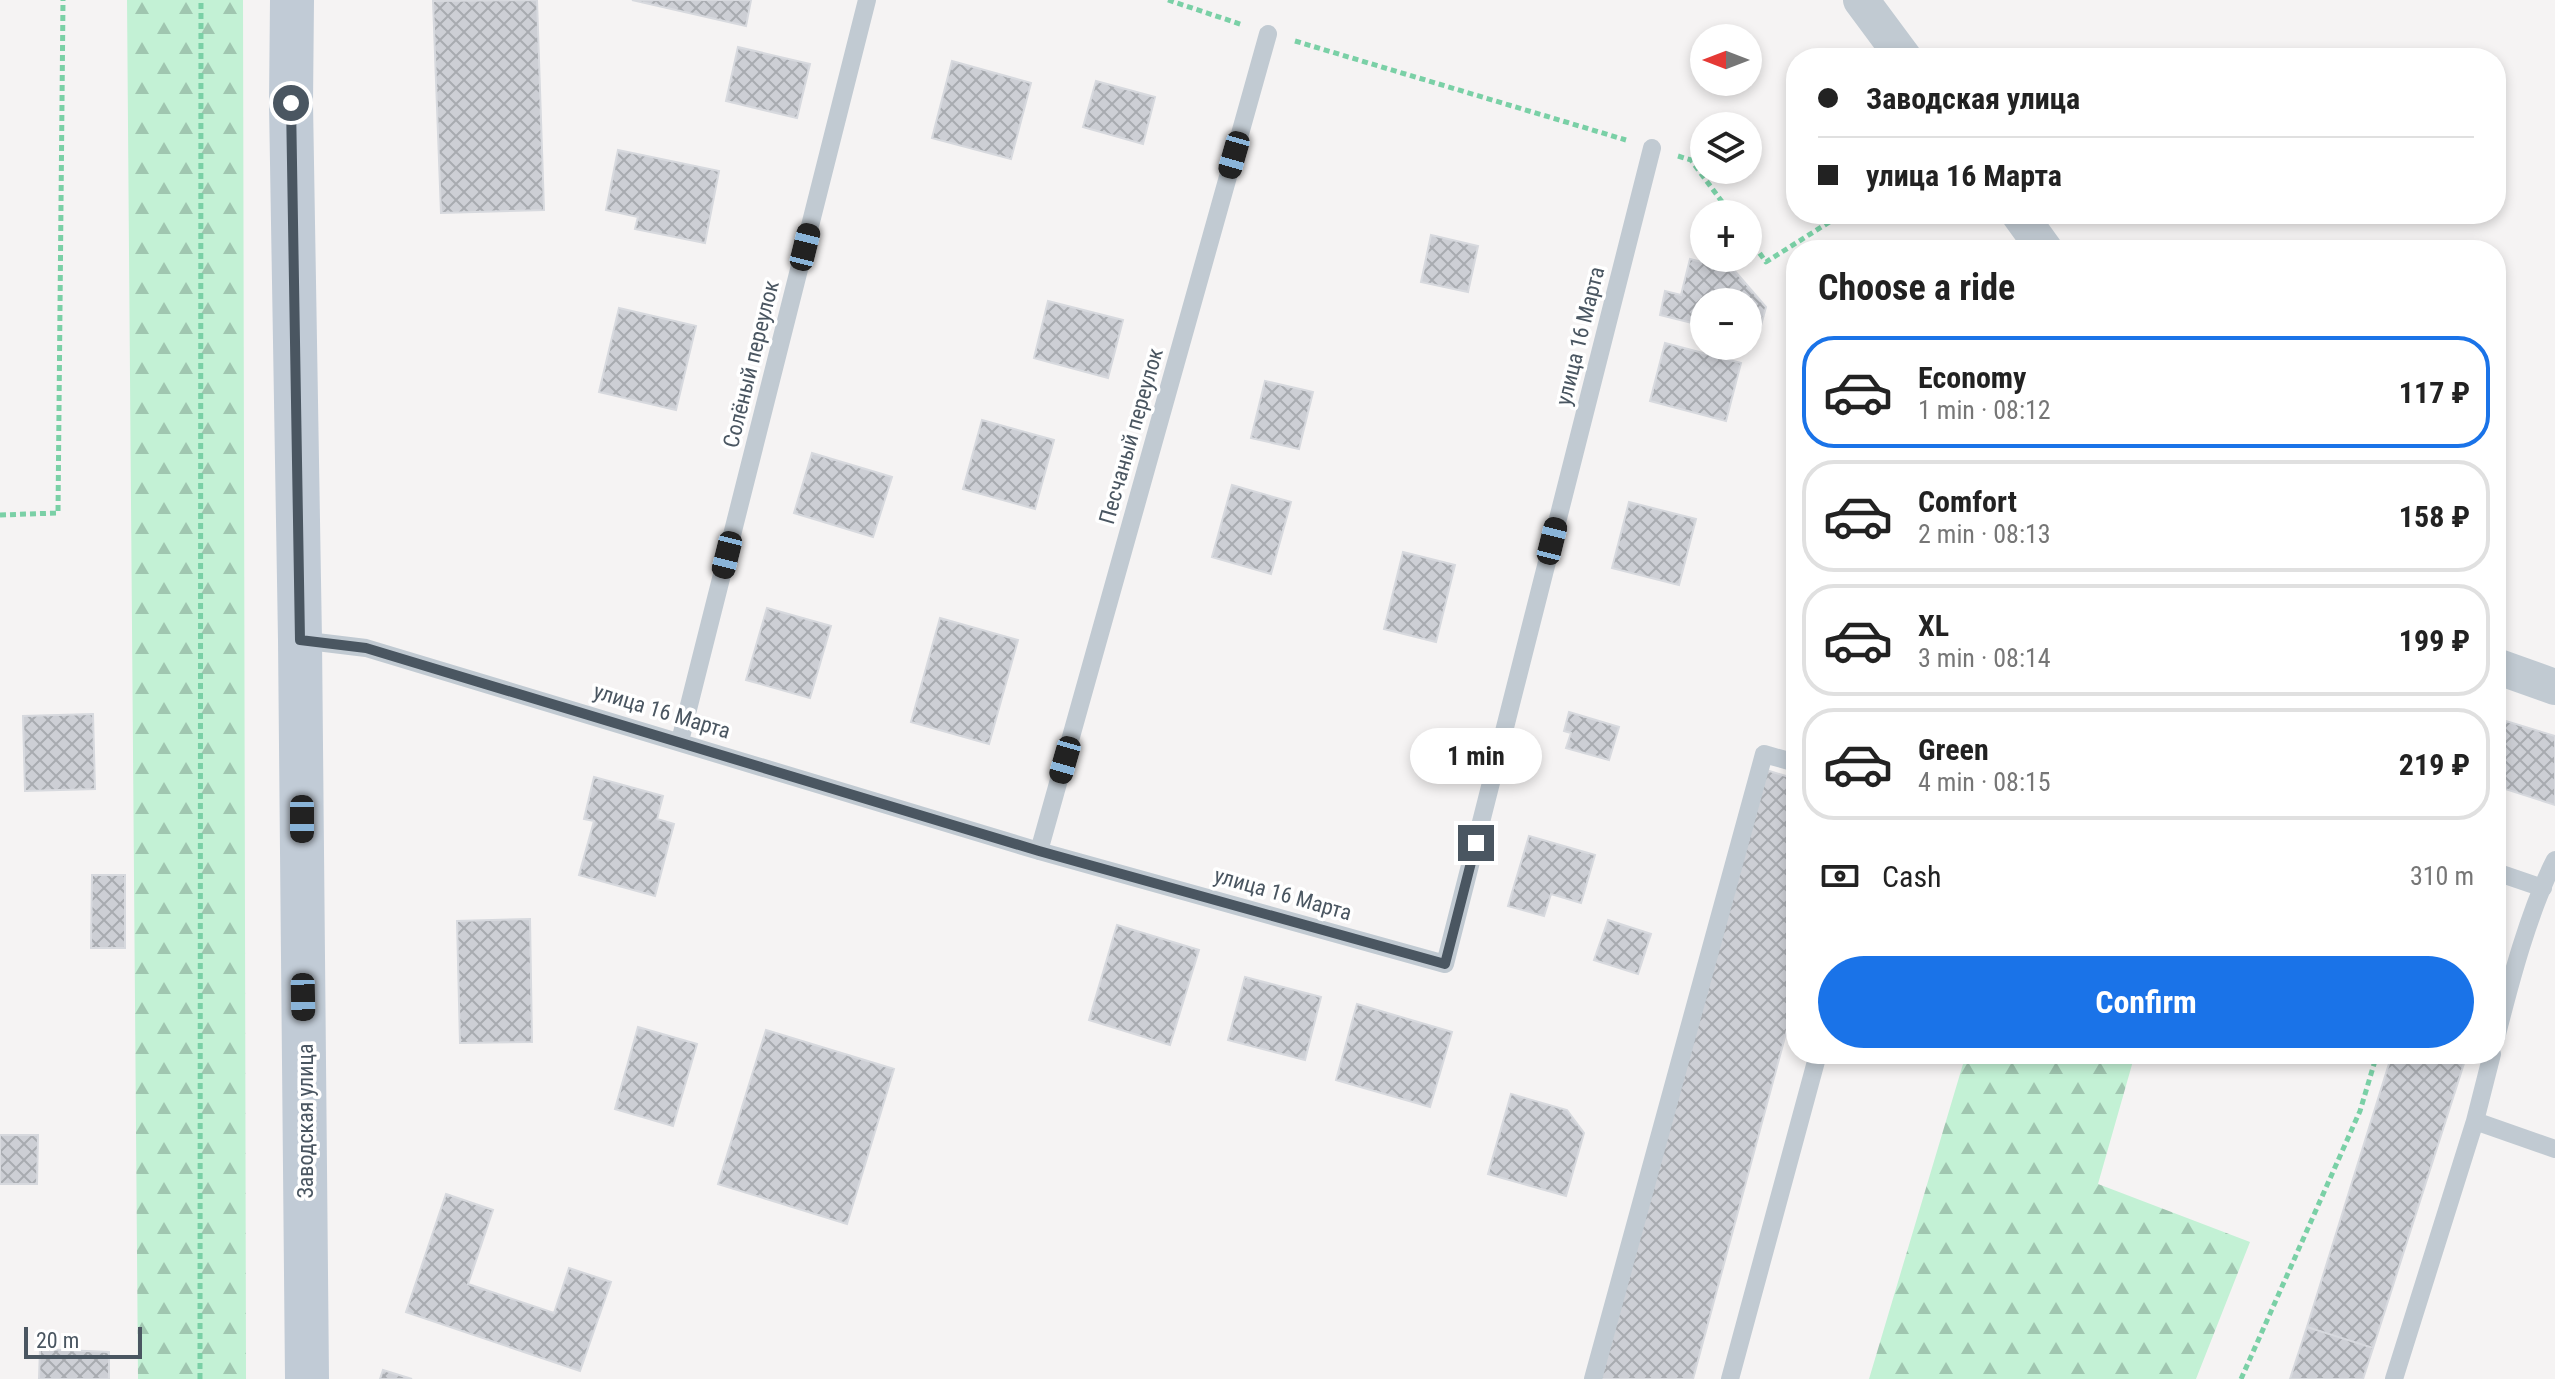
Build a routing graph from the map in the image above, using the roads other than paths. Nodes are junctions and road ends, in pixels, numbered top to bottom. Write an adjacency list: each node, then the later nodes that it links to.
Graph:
1 (292, 0): 7 (street, Заводская улица)
2 (867, 0): 10 (lane, Солёный переулок)
3 (1861, 0): 5 (street)
4 (1268, 34): 12 (lane, Песчаный переулок)
5 (1897, 48)
6 (1652, 148): 12 (lane, улица 16 Марта)
7 (300, 640): 10 (lane, улица 16 Марта); 21 (street, Заводская улица)
8 (2506, 670): 9 (street)
9 (2555, 687)
10 (680, 741): 12 (lane, улица 16 Марта)
11 (1786, 760): 22 (lane)
12 (1039, 851)
13 (2555, 860): 15 (lane)
14 (2506, 875): 15 (lane)
15 (2543, 888): 16 (lane)
16 (2506, 998)
17 (1815, 1064): 23 (lane)
18 (2489, 1064): 19 (lane)
19 (2475, 1121): 20 (lane); 24 (lane)
20 (2555, 1149)
21 (307, 1379)
22 (1593, 1379)
23 (1730, 1379)
24 (2394, 1379)

